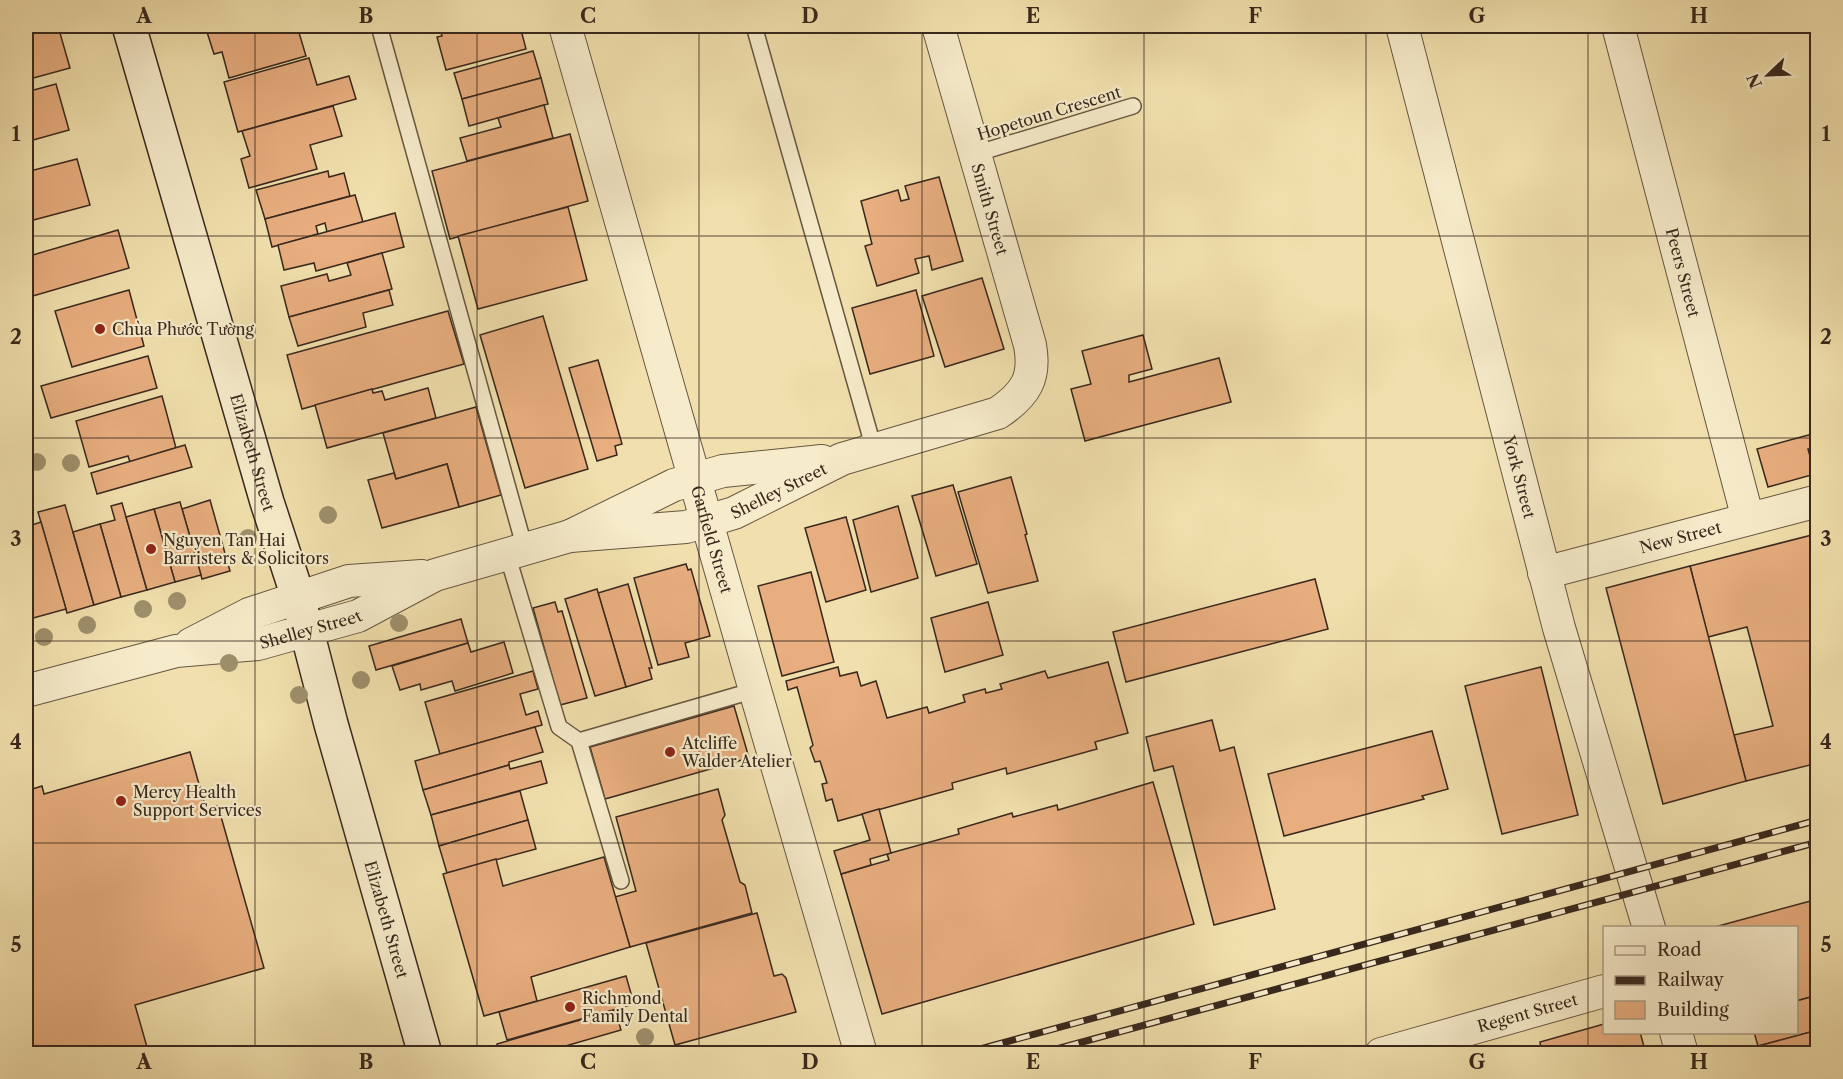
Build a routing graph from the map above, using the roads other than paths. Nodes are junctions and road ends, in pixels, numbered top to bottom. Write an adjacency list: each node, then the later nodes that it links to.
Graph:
1 (129, 26): 21 (street, Elizabeth Street)
2 (379, 26): 18 (lane)
3 (565, 26): 13 (street, Garfield Street)
4 (754, 26): 11 (lane)
5 (938, 26): 9 (street, Smith Street)
6 (1402, 26): 19 (street, York Street)
7 (1618, 26): 15 (street, Peers Street)
8 (1133, 106): 9 (lane, Hopetoun Crescent)
9 (975, 154): 10 (street, Smith Street)
10 (1022, 391): 11 (street, Shelley Street)
11 (874, 449): 12 (street, Shelley Street)
12 (842, 459): 13 (street, Shelley Street); 16 (street, Shelley Street)
13 (696, 479): 16 (street, Garfield Street); 17 (street, Shelley Street)
14 (1818, 501): 15 (street, New Street)
15 (1748, 519): 19 (street, New Street)
16 (707, 521): 17 (street, Shelley Street); 24 (street, Garfield Street)
17 (570, 536): 18 (street, Shelley Street)
18 (516, 552): 20 (street, Shelley Street); 26 (lane)
19 (1544, 573): 28 (street, York Street)
20 (435, 575): 21 (street, Shelley Street); 22 (street, Shelley Street)
21 (298, 597): 22 (street, Elizabeth Street); 23 (street, Shelley Street)
22 (306, 630): 23 (street, Shelley Street); 31 (street, Elizabeth Street)
23 (176, 651): 25 (street, Shelley Street)
24 (755, 690): 26 (lane); 32 (street, Garfield Street)
25 (26, 692)
26 (579, 741): 27 (lane)
27 (621, 881)
28 (1649, 926)
29 (1603, 992): 33 (street, Regent Street)
30 (1677, 1034): 34 (street)
31 (425, 1053)
32 (861, 1053)
33 (1381, 1053)
34 (1682, 1053)

